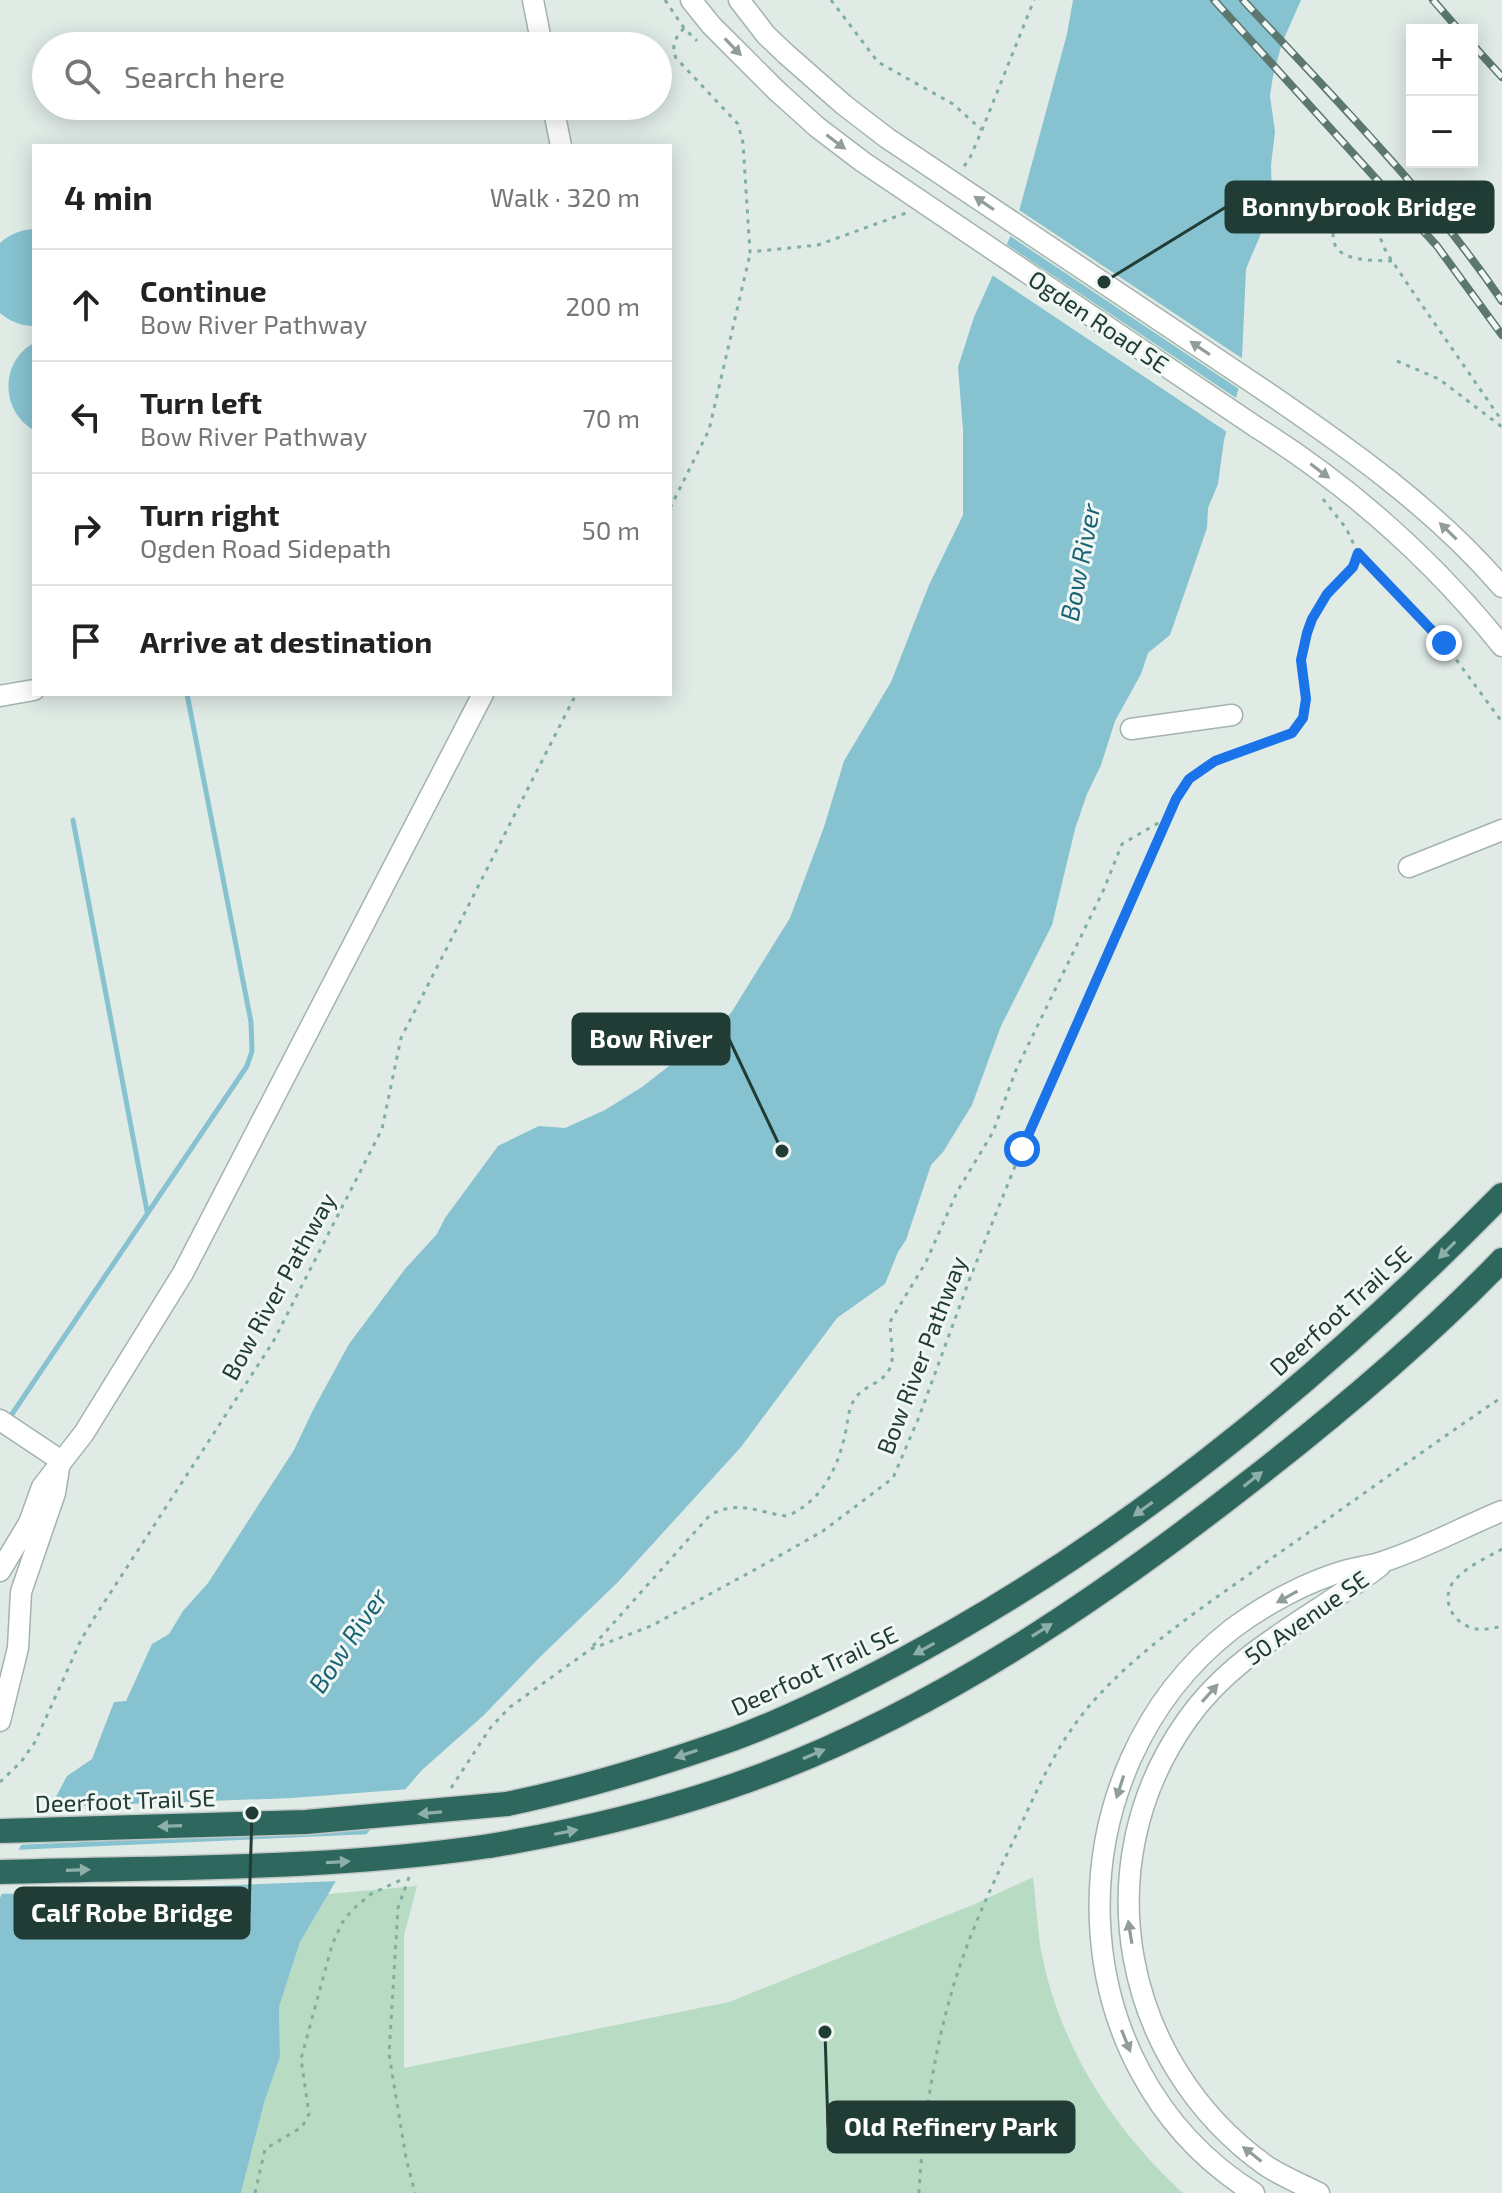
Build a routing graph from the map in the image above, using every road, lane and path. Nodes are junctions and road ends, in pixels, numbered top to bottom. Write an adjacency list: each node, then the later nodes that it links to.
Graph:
1 (533, 0): 7 (street)
2 (665, 0): 6 (path)
3 (691, 0): 19 (street, Ogden Road SE, one-way to 19, bridge)
4 (739, 0): 18 (street, Ogden Road SE, one-way to 4, bridge)
5 (831, 0): 9 (path)
6 (684, 28)
7 (539, 32)
8 (556, 120): 10 (street)
9 (982, 130)
10 (561, 144)
11 (750, 252): 16 (path)
12 (1392, 261): 12 (path); 14 (path)
13 (1397, 361): 14 (path)
14 (1502, 424)
15 (1318, 495): 17 (path)
16 (672, 504)
17 (1358, 553): 25 (path); 27 (path, Bow River Pathway)
18 (1502, 587)
19 (1502, 646)
20 (32, 690): 21 (street)
21 (0, 696)
22 (482, 696): 33 (street)
23 (575, 696): 41 (path, Bow River Pathway)
24 (1232, 715): 26 (street)
25 (1502, 722)
26 (1131, 729)
27 (1167, 818): 39 (path, Bow River Pathway); 39 (path)
28 (1502, 830): 29 (street)
29 (1409, 867)
30 (1502, 1195): 43 (highway, Deerfoot Trail SE, one-way to 43, bridge)
31 (1502, 1260): 44 (highway, one-way to 31, bridge)
32 (0, 1420): 33 (street)
33 (60, 1460): 37 (street); 40 (street)
34 (1502, 1511): 36 (street, 50 Avenue SE)
35 (1502, 1549): 38 (path)
36 (1386, 1561): 49 (street, 50 Avenue SE, one-way to 49); 50 (street, 50 Avenue SE, one-way to 36)
37 (0, 1571)
38 (1502, 1626)
39 (591, 1649): 42 (path, Bow River Pathway)
40 (0, 1721)
41 (0, 1782)
42 (445, 1798)
43 (0, 1831)
44 (0, 1872)
45 (984, 1904): 48 (path)
46 (255, 2193): 47 (path)
47 (415, 2193)
48 (920, 2193)
49 (1254, 2193)
50 (1319, 2193)

